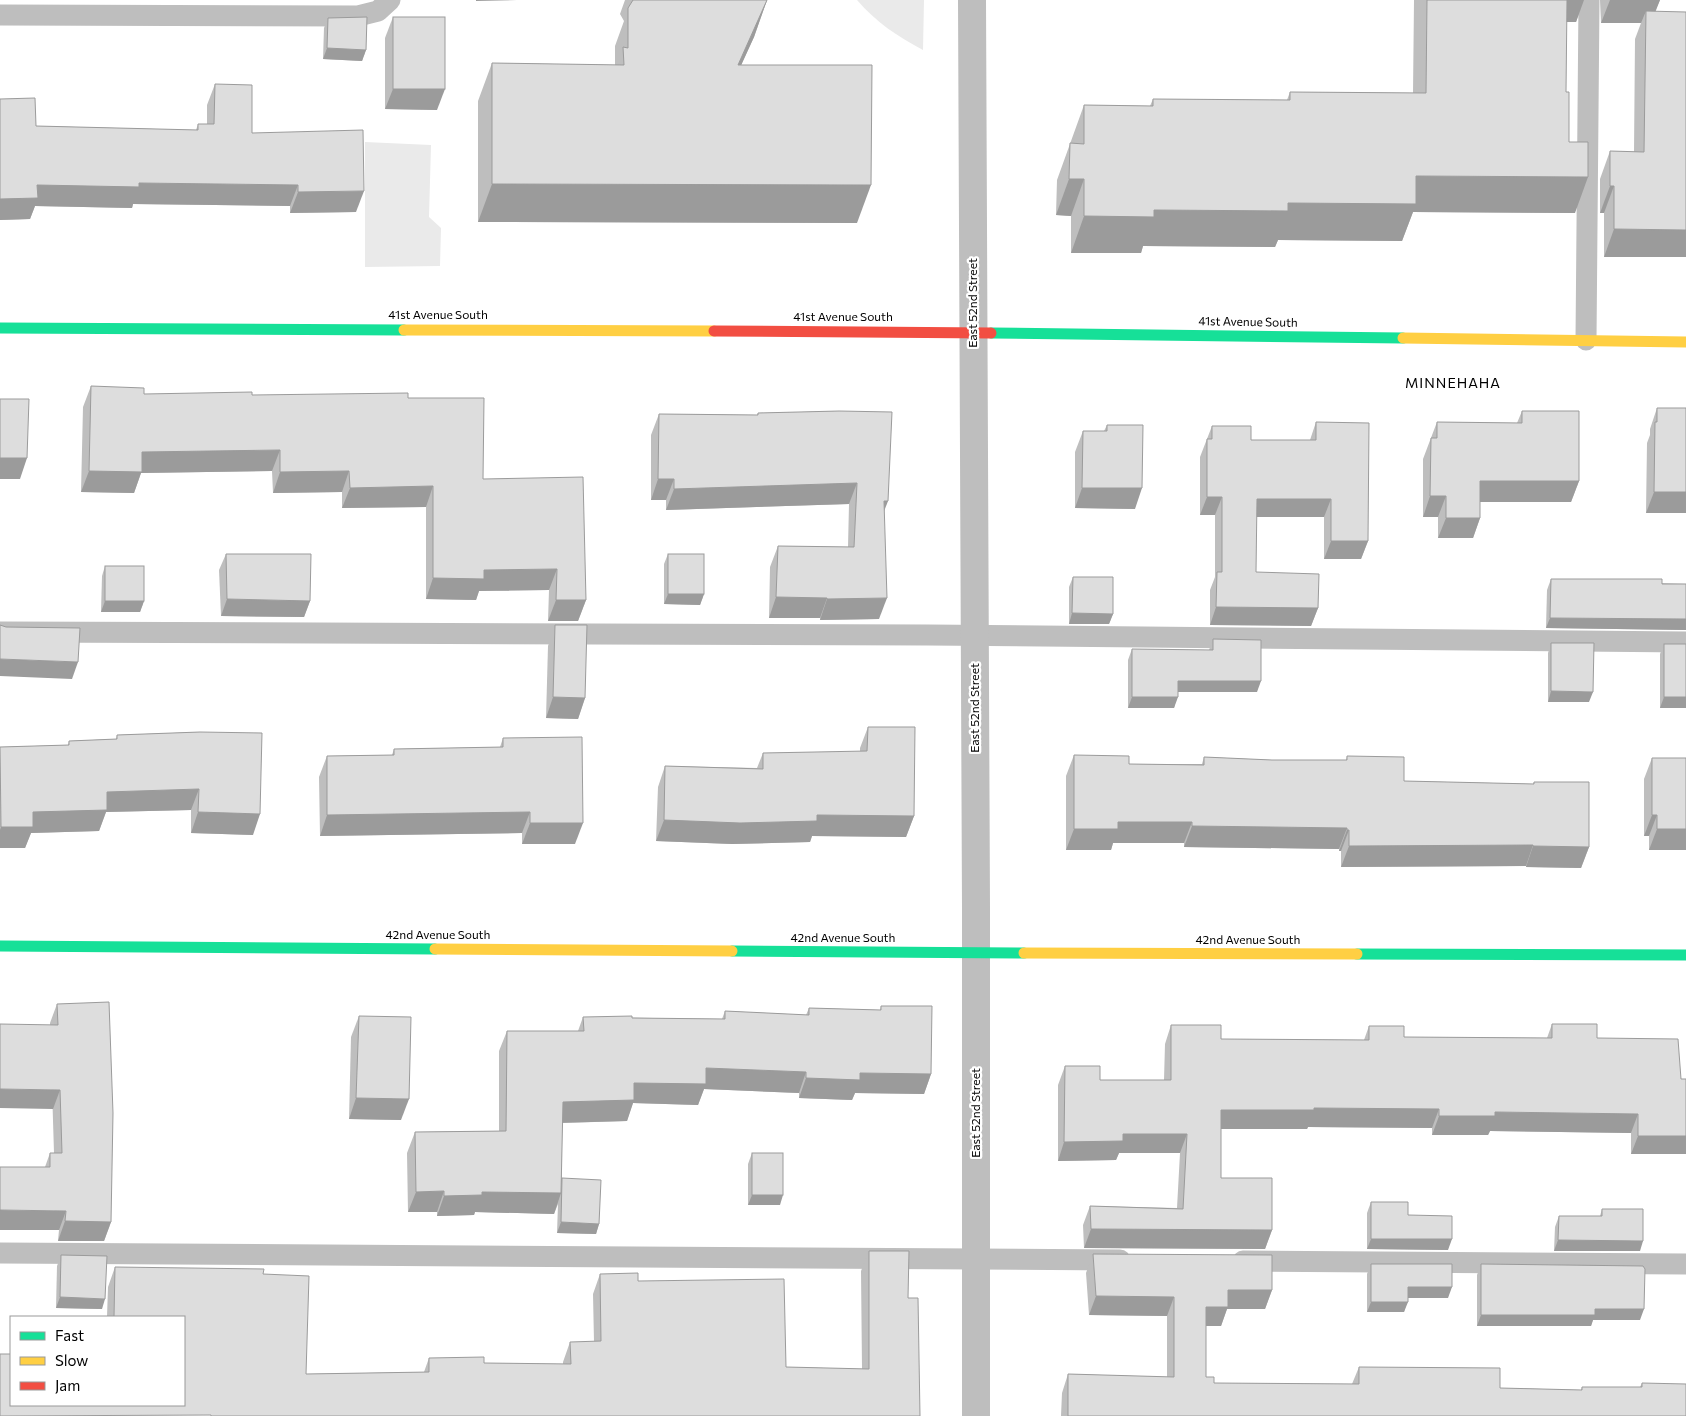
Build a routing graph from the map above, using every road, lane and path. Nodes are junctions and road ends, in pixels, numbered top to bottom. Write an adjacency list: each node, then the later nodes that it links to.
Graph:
1 (390, 0): 4 (lane)
2 (972, 0): 6 (street, East 52nd Street)
3 (1589, 0): 7 (lane)
4 (0, 15)
5 (0, 328): 6 (street, 41st Avenue South)
6 (973, 332): 7 (street, 41st Avenue South); 10 (street, East 52nd Street)
7 (1586, 340): 8 (street, 41st Avenue South)
8 (1686, 342)
9 (0, 632): 10 (lane)
10 (974, 636): 11 (lane); 13 (street, East 52nd Street)
11 (1686, 642)
12 (0, 946): 13 (street, 42nd Avenue South)
13 (976, 953): 14 (street, 42nd Avenue South); 16 (street, East 52nd Street)
14 (1686, 955)
15 (0, 1253): 16 (lane)
16 (976, 1260): 17 (lane); 20 (street, East 52nd Street)
17 (1144, 1260)
18 (1223, 1261): 19 (lane)
19 (1686, 1264)
20 (976, 1416)

